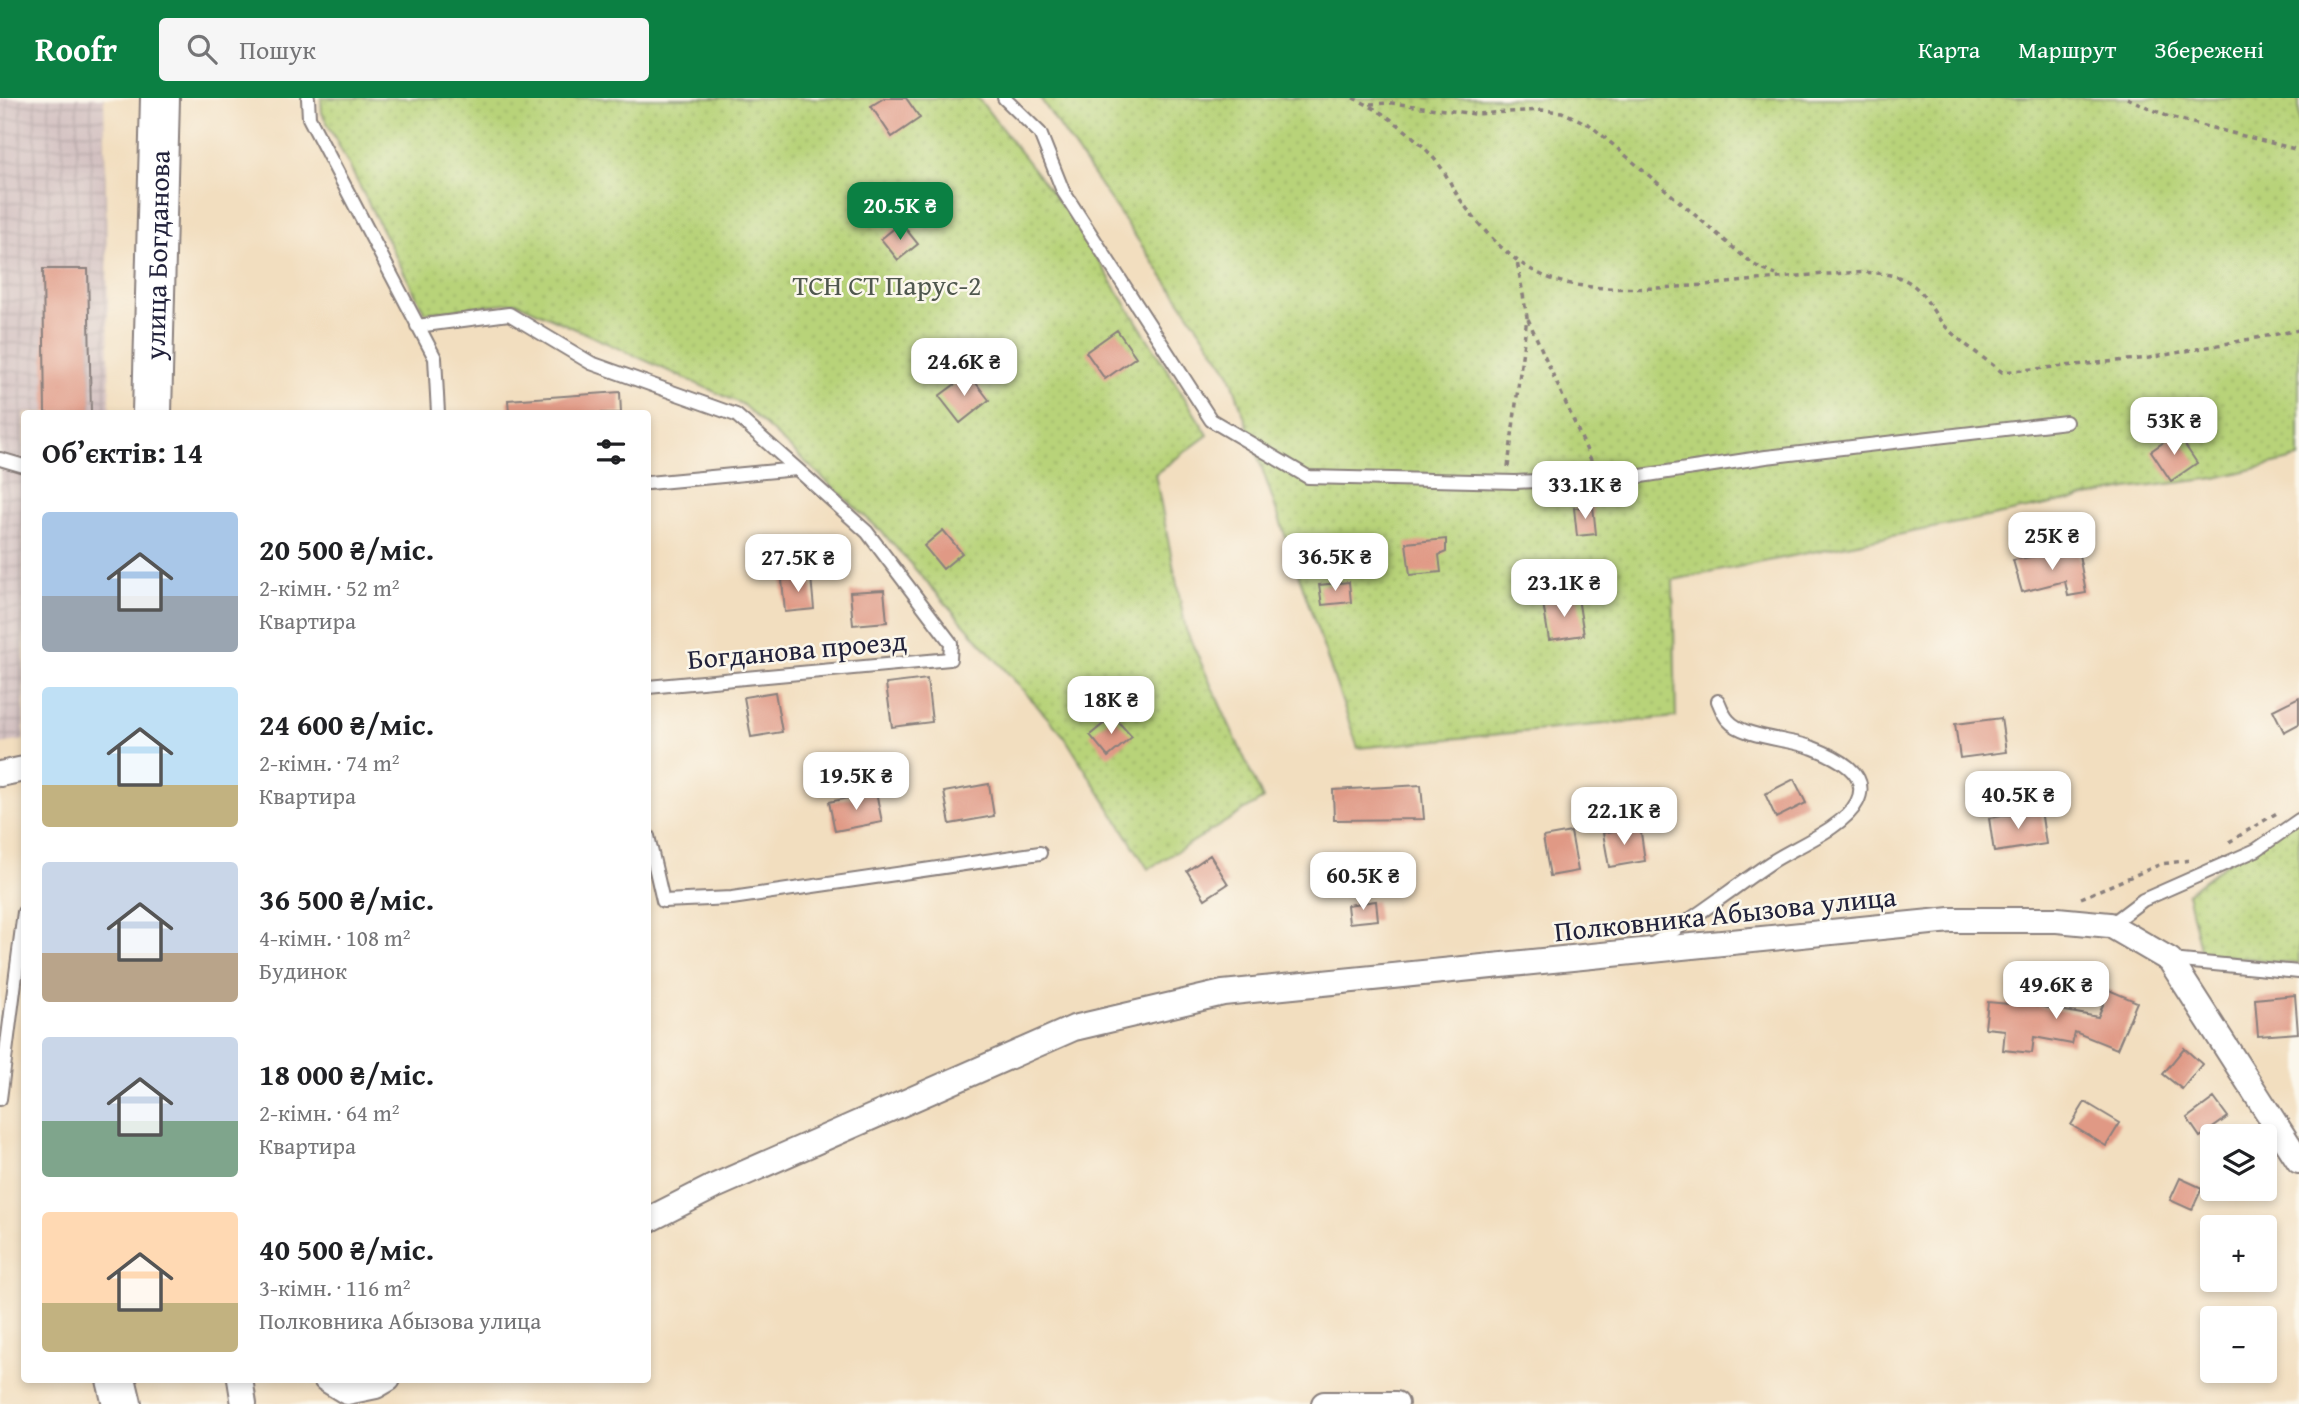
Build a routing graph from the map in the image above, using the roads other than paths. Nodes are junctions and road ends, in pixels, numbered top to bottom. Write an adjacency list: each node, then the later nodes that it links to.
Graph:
1 (160, 98): 5 (main road, улица Богданова)
2 (308, 98): 4 (lane)
3 (1004, 98): 7 (lane)
4 (418, 326): 6 (lane); 10 (lane)
5 (152, 410)
6 (438, 410)
7 (2066, 422)
8 (0, 458): 9 (lane)
9 (21, 465)
10 (797, 469): 11 (lane); 12 (lane, Богданова проезд)
11 (651, 483)
12 (651, 687)
13 (1718, 701): 21 (lane)
14 (21, 770): 15 (street)
15 (0, 774)
16 (2299, 820): 19 (lane)
17 (651, 849): 18 (lane)
18 (1040, 853)
19 (2110, 925): 21 (street, Полковника Абызова улица); 22 (street, Полковника Абызова улица)
20 (21, 935): 24 (lane)
21 (1642, 951): 27 (street, Полковника Абызова улица)
22 (2171, 960): 23 (lane); 25 (street, Полковника Абызова улица)
23 (2299, 972)
24 (0, 1099)
25 (2290, 1132): 26 (street, Полковника Абызова улица)
26 (2299, 1160)
27 (651, 1218)
28 (117, 1383): 33 (main road)
29 (241, 1383): 34 (street)
30 (330, 1383): 32 (street)
31 (381, 1383): 32 (street)
32 (345, 1398)
33 (122, 1404)
34 (244, 1404)
35 (1324, 1404): 36 (street)
36 (1396, 1404)

